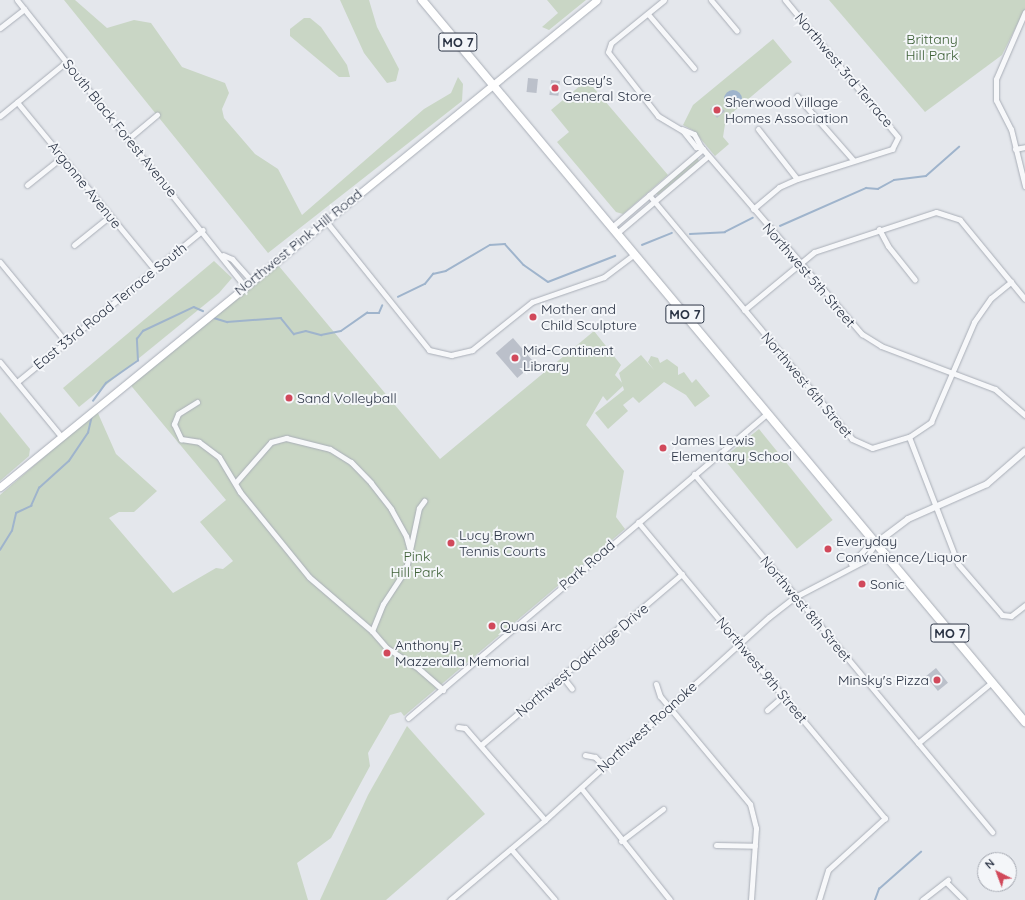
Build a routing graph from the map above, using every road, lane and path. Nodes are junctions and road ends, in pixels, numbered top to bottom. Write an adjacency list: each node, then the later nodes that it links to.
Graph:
1 (17, 0): 7 (street, South Black Forest Avenue)
2 (422, 0): 14 (main road, MO 7)
3 (597, 0): 14 (main road, Northwest Pink Hill Road)
4 (664, 0): 9 (street)
5 (711, 0): 11 (street)
6 (785, 0): 26 (street, Northwest 3rd Terrace)
7 (24, 9): 10 (street); 12 (street, South Black Forest Avenue)
8 (1025, 12): 23 (street)
9 (648, 14): 13 (street); 22 (street, Northwest 5th Street)
10 (0, 28)
11 (737, 31)
12 (66, 62): 16 (street); 20 (street, South Black Forest Avenue)
13 (694, 68)
14 (493, 84): 34 (main road, Northwest Pink Hill Road); 37 (main road, MO 7)
15 (797, 96): 26 (street)
16 (17, 102): 18 (street); 25 (street, Argonne Avenue)
17 (157, 115): 20 (street)
18 (0, 116)
19 (758, 129): 27 (street)
20 (128, 139): 36 (street, South Black Forest Avenue)
21 (1025, 147): 23 (street)
22 (702, 148): 24 (street, Northwest 5th Street); 30 (street)
23 (1015, 149): 29 (street)
24 (708, 156): 31 (street); 32 (street, Northwest 5th Street)
25 (62, 157): 28 (street); 33 (street, Argonne Avenue)
26 (853, 160): 27 (street)
27 (797, 179): 32 (street)
28 (27, 185)
29 (1025, 186)
30 (649, 195): 31 (street, Northwest 6th Street); 37 (street)
31 (654, 201): 37 (street); 49 (street, Northwest 6th Street)
32 (753, 208): 42 (street, Northwest 5th Street)
33 (110, 216): 38 (street); 43 (street, Argonne Avenue)
34 (325, 220): 39 (street); 44 (main road, Northwest Pink Hill Road)
35 (879, 229): 42 (street); 45 (street); 46 (street)
36 (203, 230): 40 (street, South Black Forest Avenue); 43 (street, East 33rd Road Terrace South)
37 (615, 230): 39 (main road, MO 7)
38 (74, 245)
39 (635, 254): 55 (main road, MO 7)
40 (223, 255): 44 (street, South Black Forest Avenue); 47 (street, South Black Forest Avenue)
41 (0, 262): 50 (street)
42 (799, 264): 49 (street); 52 (street, Northwest 5th Street)
43 (154, 269): 50 (street, East 33rd Road Terrace South)
44 (251, 280): 47 (main road, Northwest Pink Hill Road)
45 (915, 280)
46 (1011, 282): 48 (street); 52 (street, Northwest 6th Street)
47 (244, 285): 57 (main road, Northwest Pink Hill Road)
48 (1025, 299)
49 (744, 310): 58 (street, Northwest 6th Street)
50 (66, 342): 53 (street, East 33rd Road Terrace South)
51 (0, 362): 53 (street)
52 (954, 374): 56 (street, Northwest 5th Street); 58 (street, Northwest 6th Street)
53 (17, 382): 57 (street)
54 (197, 402): 61 (street)
55 (767, 414): 60 (street, Park Road); 66 (main road, MO 7)
56 (1025, 415)
57 (60, 435): 62 (main road, Northwest Pink Hill Road)
58 (909, 437): 64 (street)
59 (1025, 451): 64 (street)
60 (694, 474): 65 (street, Park Road); 70 (street, Northwest 8th Street)
61 (236, 482): 67 (street); 72 (street)
62 (0, 487)
63 (424, 501): 67 (street)
64 (935, 506): 66 (street); 71 (street)
65 (638, 522): 69 (street, Northwest 9th Street); 78 (street, Park Road)
66 (875, 544): 68 (street, Northwest Roanoke); 68 (street, Northwest Roanoke); 75 (main road, MO 7)
67 (410, 552): 72 (street)
68 (851, 564): 70 (street, Northwest Roanoke)
69 (682, 574): 73 (street, Northwest 9th Street); 74 (street, Northwest Oakridge Drive)
70 (795, 597): 73 (street, Northwest Roanoke); 85 (street, Northwest 8th Street)
71 (1025, 605)
72 (372, 631): 78 (street)
73 (740, 643): 79 (street, Northwest 9th Street); 80 (street, Northwest Roanoke)
74 (562, 676): 77 (street); 86 (street, Northwest Oakridge Drive)
75 (992, 682): 83 (main road, MO 7); 85 (street)
76 (656, 684): 80 (street)
77 (572, 689)
78 (443, 690): 82 (street, Park Road)
79 (783, 696): 81 (street); 101 (street, Northwest 9th Street)
80 (669, 707): 88 (street, Northwest Roanoke); 95 (street)
81 (767, 710)
82 (408, 718)
83 (1025, 722)
84 (458, 727): 86 (street)
85 (918, 743): 92 (street, Northwest 8th Street)
86 (481, 745): 91 (street)
87 (585, 755): 88 (street)
88 (604, 766): 89 (street, Northwest Roanoke)
89 (581, 788): 91 (street, Northwest Roanoke); 93 (street)
90 (663, 809): 93 (street)
91 (545, 820): 96 (street, Northwest Roanoke)
92 (992, 832)
93 (621, 841): 99 (street)
94 (716, 845): 95 (street)
95 (755, 846): 100 (street)
96 (511, 849): 97 (street, Northwest Roanoke); 98 (street)
97 (450, 900)
98 (554, 900)
99 (670, 900)
100 (751, 900)
101 (819, 900)
102 (922, 900): 103 (street)
103 (964, 900)

